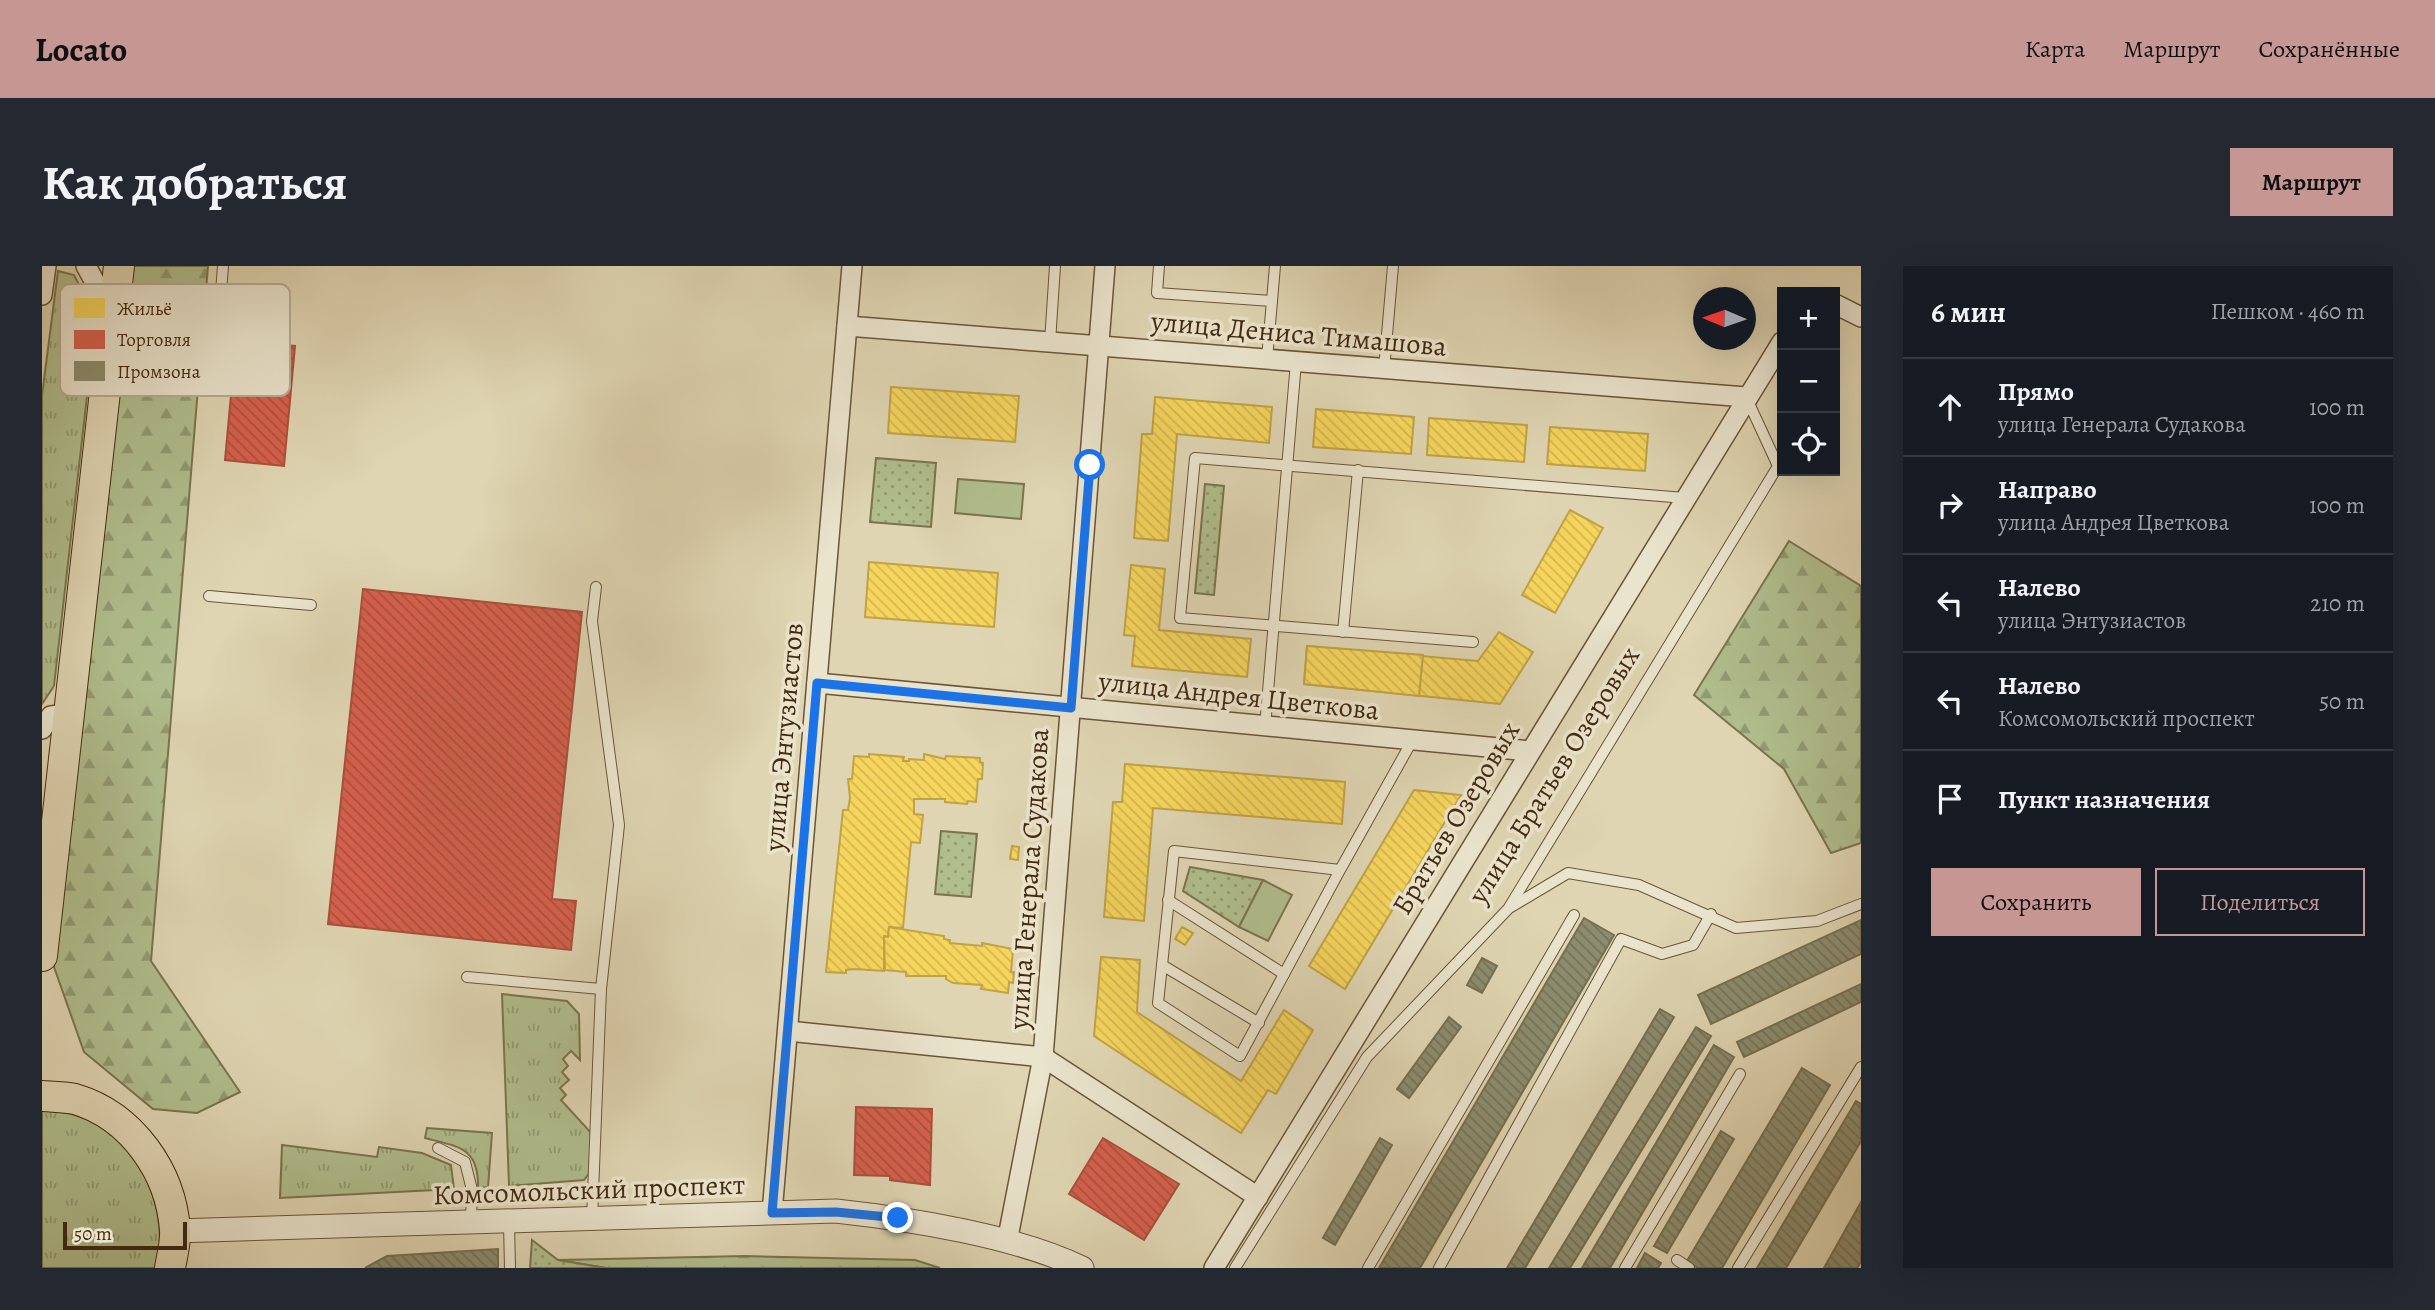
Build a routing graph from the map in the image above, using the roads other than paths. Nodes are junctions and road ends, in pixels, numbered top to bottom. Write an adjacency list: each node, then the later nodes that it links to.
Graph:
1 (46, 266): 14 (street)
2 (86, 266): 11 (street)
3 (119, 266): 12 (main road)
4 (223, 266): 13 (lane)
5 (852, 266): 18 (street, улица Энтузиастов)
6 (1055, 266): 19 (lane)
7 (1105, 266): 20 (street, улица Генерала Судакова)
8 (1159, 266): 15 (lane)
9 (1275, 266): 15 (lane)
10 (1393, 266): 24 (lane)
11 (96, 284)
12 (117, 284)
13 (222, 284)
14 (42, 295)
15 (1272, 301): 22 (lane)
16 (1840, 306): 17 (street)
17 (1861, 317)
18 (848, 326): 19 (street, улица Дениса Тимашова); 36 (street, улица Энтузиастов)
19 (1050, 342): 20 (street, улица Дениса Тимашова)
20 (1100, 346): 22 (street, улица Дениса Тимашова); 37 (street, улица Генерала Судакова)
21 (1777, 350): 26 (street)
22 (1267, 359): 23 (street, улица Дениса Тимашова)
23 (1296, 362): 24 (street, улица Дениса Тимашова); 27 (lane)
24 (1384, 369): 26 (street, улица Дениса Тимашова)
25 (103, 396): 38 (main road)
26 (1746, 397): 29 (street, Братьев Озеровых); 45 (lane, улица Братьев Озеровых)
27 (1289, 465): 28 (lane); 33 (lane); 33 (lane)
28 (1359, 470): 29 (lane); 34 (lane)
29 (1685, 498): 41 (street, Братьев Озеровых)
30 (596, 587): 52 (lane)
31 (209, 596): 32 (lane)
32 (311, 605)
33 (1274, 627): 34 (lane); 39 (lane)
34 (1343, 632): 35 (lane)
35 (1473, 642)
36 (817, 683): 37 (street, улица Андрея Цветкова); 54 (street, улица Энтузиастов)
37 (1071, 708): 39 (street, улица Андрея Цветкова); 55 (street, улица Генерала Судакова)
38 (55, 721): 48 (main road)
39 (1265, 727): 40 (street, улица Андрея Цветкова)
40 (1412, 741): 41 (street, улица Андрея Цветкова); 42 (lane)
41 (1530, 751): 60 (street, Братьев Озеровых)
42 (1340, 870): 43 (lane); 50 (lane)
43 (1168, 900): 49 (lane); 50 (lane)
44 (1861, 904): 47 (lane)
45 (1508, 909): 47 (lane); 72 (lane, улица Братьев Озеровых)
46 (1574, 915): 73 (lane)
47 (1711, 915): 74 (lane)
48 (42, 956)
49 (1162, 965): 53 (lane); 53 (lane)
50 (1284, 974): 53 (lane)
51 (467, 976): 52 (lane)
52 (601, 989): 62 (lane)
53 (1259, 1023)
54 (788, 1031): 55 (street); 61 (street, улица Энтузиастов)
55 (1043, 1057): 60 (street); 66 (street, улица Генерала Судакова)
56 (1861, 1067): 77 (lane)
57 (1740, 1074): 75 (lane)
58 (42, 1096): 65 (main road)
59 (438, 1147): 64 (lane)
60 (1258, 1197): 71 (street, Братьев Озеровых)
61 (772, 1213): 62 (street, Комсомольский проспект); 66 (street, Комсомольский проспект)
62 (592, 1220): 63 (street, Комсомольский проспект)
63 (509, 1223): 64 (street, Комсомольский проспект); 69 (lane)
64 (471, 1225): 65 (street, Комсомольский проспект)
65 (175, 1231): 68 (main road)
66 (1007, 1242): 70 (street, Комсомольский проспект)
67 (1677, 1260): 76 (lane)
68 (170, 1268)
69 (510, 1268)
70 (1082, 1268)
71 (1214, 1268)
72 (1235, 1268)
73 (1368, 1268)
74 (1439, 1268)
75 (1625, 1268)
76 (1689, 1268)
77 (1738, 1268)

